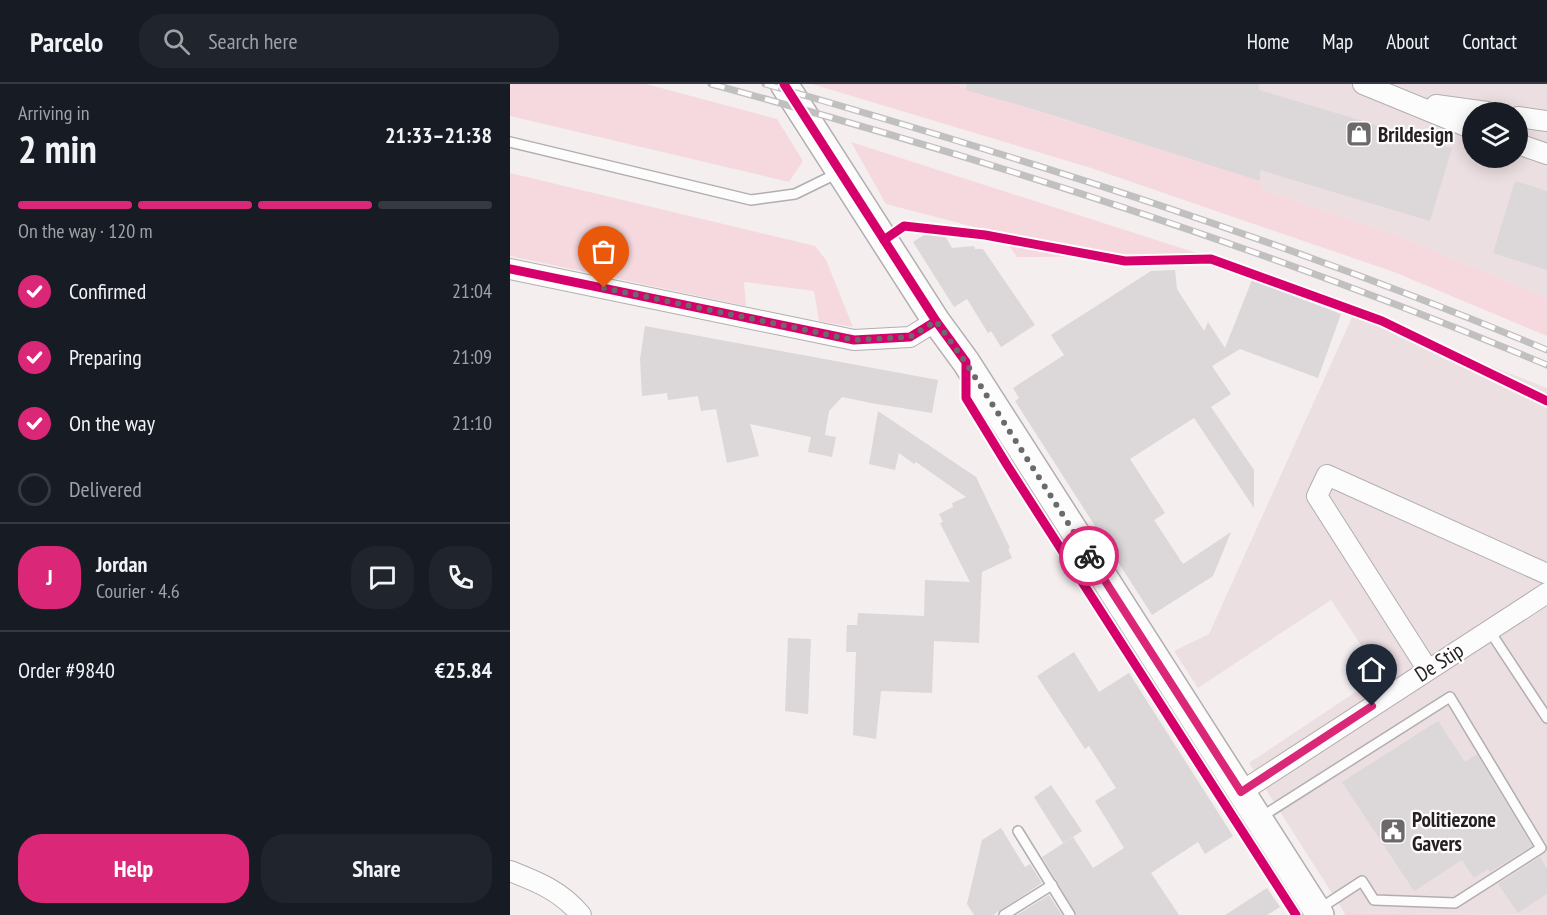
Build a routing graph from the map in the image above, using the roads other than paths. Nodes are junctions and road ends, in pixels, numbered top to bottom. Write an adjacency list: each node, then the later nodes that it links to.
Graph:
1 (784, 84): 11 (main road)
2 (1363, 84): 3 (street)
3 (1406, 101): 4 (street); 7 (street)
4 (1462, 109)
5 (1528, 118): 6 (street)
6 (1547, 121)
7 (1462, 124)
8 (510, 142): 11 (lane)
9 (1528, 147): 10 (street)
10 (1547, 154)
11 (840, 172): 13 (main road)
12 (510, 269): 13 (street)
13 (936, 321): 19 (main road)
14 (1547, 574): 17 (street)
15 (1547, 593): 16 (street, De Stip)
16 (1489, 630): 17 (street, De Stip); 18 (lane)
17 (1428, 670): 19 (street, De Stip)
18 (1547, 718)
19 (1241, 792): 20 (main road)
20 (1259, 818): 24 (main road); 24 (lane)
21 (1018, 831): 23 (lane)
22 (510, 871): 25 (street)
23 (1052, 885): 26 (lane); 27 (lane)
24 (1319, 913)
25 (581, 915)
26 (1004, 915)
27 (1070, 915)

